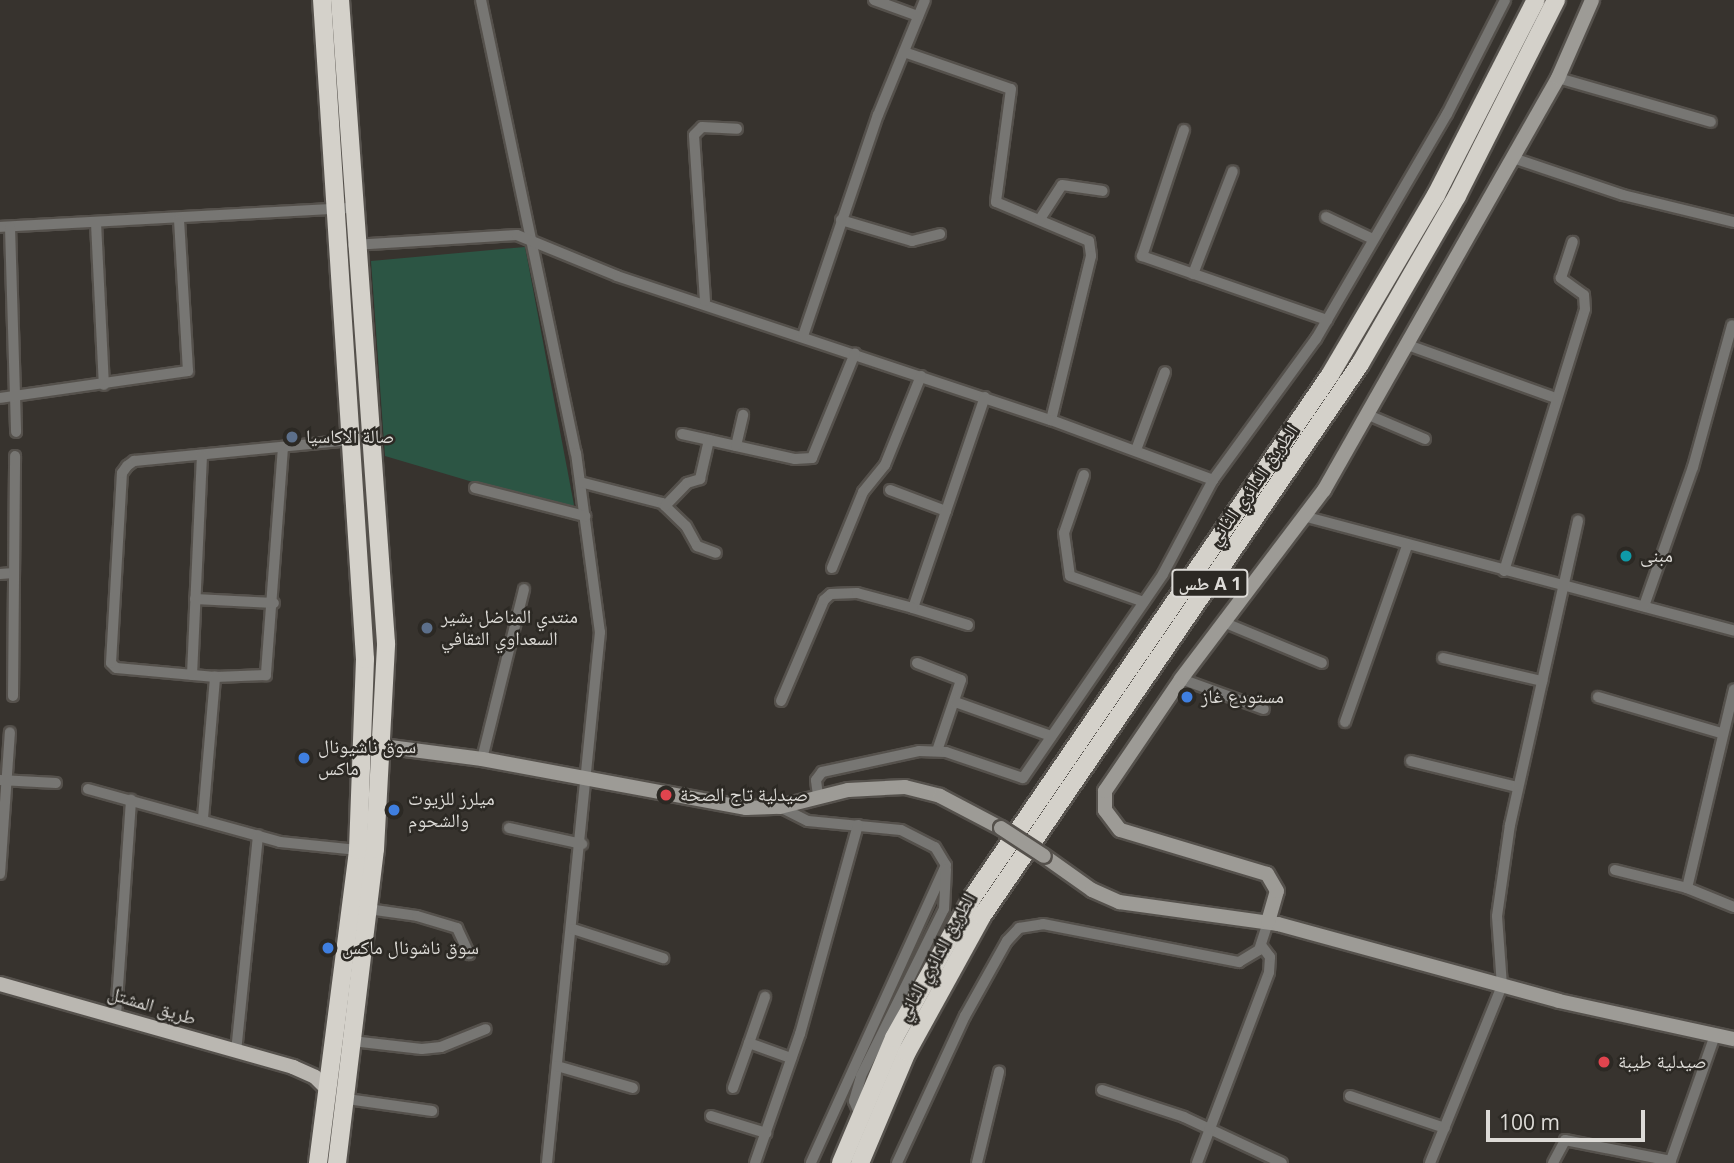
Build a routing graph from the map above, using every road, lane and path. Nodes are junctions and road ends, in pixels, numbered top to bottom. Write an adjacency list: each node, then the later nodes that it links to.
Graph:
1 (321, 0): 19 (highway)
2 (340, 0): 19 (highway)
3 (481, 0): 29 (street)
4 (874, 0): 10 (street)
5 (925, 0): 10 (street)
6 (1505, 0): 28 (street)
7 (1536, 0): 155 (highway, الطريق الدائري الثاني / طس A 1)
8 (1556, 0): 167 (highway, الطريق الدائري الثاني / طس A 1)
9 (1592, 0): 12 (street)
10 (918, 16): 11 (street)
11 (904, 52): 21 (street); 23 (street)
12 (1558, 78): 13 (street); 16 (street)
13 (1711, 122)
14 (737, 129): 33 (street)
15 (1184, 130): 32 (street)
16 (1513, 158): 24 (street); 37 (street)
17 (1233, 171): 32 (street)
18 (1103, 191): 21 (street)
19 (344, 208): 22 (street); 31 (highway)
20 (1326, 217): 28 (street)
21 (1040, 219): 48 (street)
22 (179, 220): 25 (street); 41 (street)
23 (841, 220): 27 (street); 36 (street)
24 (1734, 222)
25 (96, 223): 26 (street); 41 (street)
26 (5, 227): 42 (street)
27 (940, 234)
28 (1373, 239): 34 (street)
29 (534, 242): 31 (street); 33 (street); 61 (street)
30 (1573, 242): 45 (street)
31 (346, 246): 52 (highway); 70 (highway)
32 (1193, 274): 34 (street)
33 (705, 301): 36 (street)
34 (1327, 320): 60 (street)
35 (1732, 325): 82 (street)
36 (803, 336): 38 (street)
37 (1405, 344): 45 (street); 46 (street)
38 (855, 354): 40 (street); 54 (street)
39 (1165, 372): 56 (street)
40 (921, 376): 43 (street); 73 (street)
41 (104, 385): 42 (street)
42 (15, 396): 44 (street); 49 (street)
43 (985, 397): 48 (street); 65 (street)
44 (0, 398)
45 (1556, 398): 74 (street)
46 (1366, 414): 51 (street); 67 (street)
47 (743, 415): 54 (street)
48 (1051, 420): 56 (street)
49 (16, 432)
50 (682, 434): 53 (street)
51 (1425, 439)
52 (351, 440): 55 (street); 71 (highway)
53 (709, 440): 54 (street); 64 (street)
54 (736, 446)
55 (283, 447): 57 (street); 81 (street)
56 (1136, 450): 60 (street)
57 (202, 455): 79 (street); 90 (street)
58 (15, 456): 75 (street)
59 (1084, 475): 80 (street)
60 (1213, 480): 80 (street)
61 (580, 482): 64 (street); 66 (street)
62 (475, 488): 66 (street)
63 (890, 490): 65 (street)
64 (665, 506): 72 (street)
65 (946, 511): 83 (street)
66 (584, 516): 108 (street)
67 (1307, 517): 69 (street); 84 (street)
68 (1578, 521): 77 (street)
69 (1407, 546): 74 (street); 100 (street)
70 (380, 550): 71 (highway); 104 (highway)
71 (359, 551): 121 (highway)
72 (716, 553)
73 (832, 568)
74 (1504, 571): 77 (street)
75 (14, 573): 76 (street); 95 (street)
76 (0, 574)
77 (1563, 585): 82 (street); 93 (street)
78 (524, 589): 106 (street)
79 (195, 599): 81 (street); 90 (street)
80 (1144, 602): 103 (street)
81 (274, 604): 91 (street)
82 (1644, 606): 86 (street)
83 (913, 608): 85 (street); 97 (street)
84 (1223, 622): 89 (street); 92 (street)
85 (968, 625)
86 (1734, 631)
87 (1443, 658): 93 (street)
88 (917, 663): 98 (street)
89 (1322, 663)
90 (192, 674): 91 (street)
91 (215, 677): 116 (street)
92 (1181, 679): 99 (street); 128 (street)
93 (1542, 681): 111 (street)
94 (1734, 690): 102 (street)
95 (13, 696)
96 (1598, 697): 102 (street)
97 (781, 701)
98 (955, 702): 103 (street); 105 (street)
99 (1264, 709)
100 (1345, 722)
101 (10, 732): 109 (street)
102 (1721, 733): 125 (street)
103 (1051, 736): 105 (street)
104 (382, 746): 106 (street); 127 (highway)
105 (937, 751): 113 (street)
106 (482, 759): 108 (street)
107 (1411, 761): 111 (street)
108 (588, 779): 115 (street); 120 (street)
109 (4, 780): 110 (street); 124 (street)
110 (56, 783)
111 (1517, 786): 134 (street)
112 (88, 789): 114 (street)
113 (818, 795): 115 (street); 128 (street, bridge)
114 (131, 800): 116 (street); 136 (street)
115 (780, 807): 117 (street)
116 (203, 818): 119 (street)
117 (858, 825): 122 (street); 143 (street)
118 (509, 828): 120 (street)
119 (258, 835): 121 (street); 142 (street)
120 (582, 844): 129 (street)
121 (358, 850): 144 (highway)
122 (946, 865): 155 (street); 165 (street)
123 (1615, 870): 125 (street)
124 (0, 874)
125 (1687, 888): 126 (street)
126 (1734, 907)
127 (368, 909): 131 (street); 140 (highway)
128 (1268, 922): 130 (street); 134 (street)
129 (573, 929): 132 (street); 145 (street)
130 (1261, 945): 157 (street); 168 (street)
131 (469, 954)
132 (663, 958)
133 (0, 984): 136 (main road, طريق المشتل)
134 (1502, 986): 138 (street); 158 (street)
135 (765, 997): 141 (street)
136 (116, 1015): 142 (main road, طريق المشتل)
137 (486, 1029): 140 (street)
138 (1715, 1035): 139 (street); 160 (street)
139 (1734, 1039)
140 (352, 1041): 153 (highway)
141 (749, 1043): 143 (street); 149 (street)
142 (236, 1052): 146 (main road, طريق المشتل)
143 (791, 1058): 159 (street)
144 (332, 1060): 146 (main road, طريق المشتل); 150 (highway)
145 (557, 1066): 148 (street); 163 (street)
146 (293, 1067): 150 (main road, طريق المشتل)
147 (999, 1072): 169 (street)
148 (632, 1088)
149 (733, 1088)
150 (328, 1090): 161 (highway)
151 (1102, 1090): 157 (street)
152 (1350, 1096): 158 (street)
153 (347, 1099): 154 (street); 162 (highway)
154 (432, 1111)
155 (860, 1115): 166 (highway, الطريق الدائري الثاني / طس A 1)
156 (711, 1116): 159 (street)
157 (1210, 1128): 170 (street); 171 (street)
158 (1445, 1129): 172 (street)
159 (765, 1133): 164 (street)
160 (1670, 1162): 173 (street)
161 (318, 1163)
162 (337, 1163)
163 (547, 1163)
164 (755, 1163)
165 (811, 1163)
166 (841, 1163)
167 (860, 1163)
168 (897, 1163)
169 (977, 1163)
170 (1197, 1163)
171 (1282, 1163)
172 (1430, 1163)
173 (1553, 1163)

